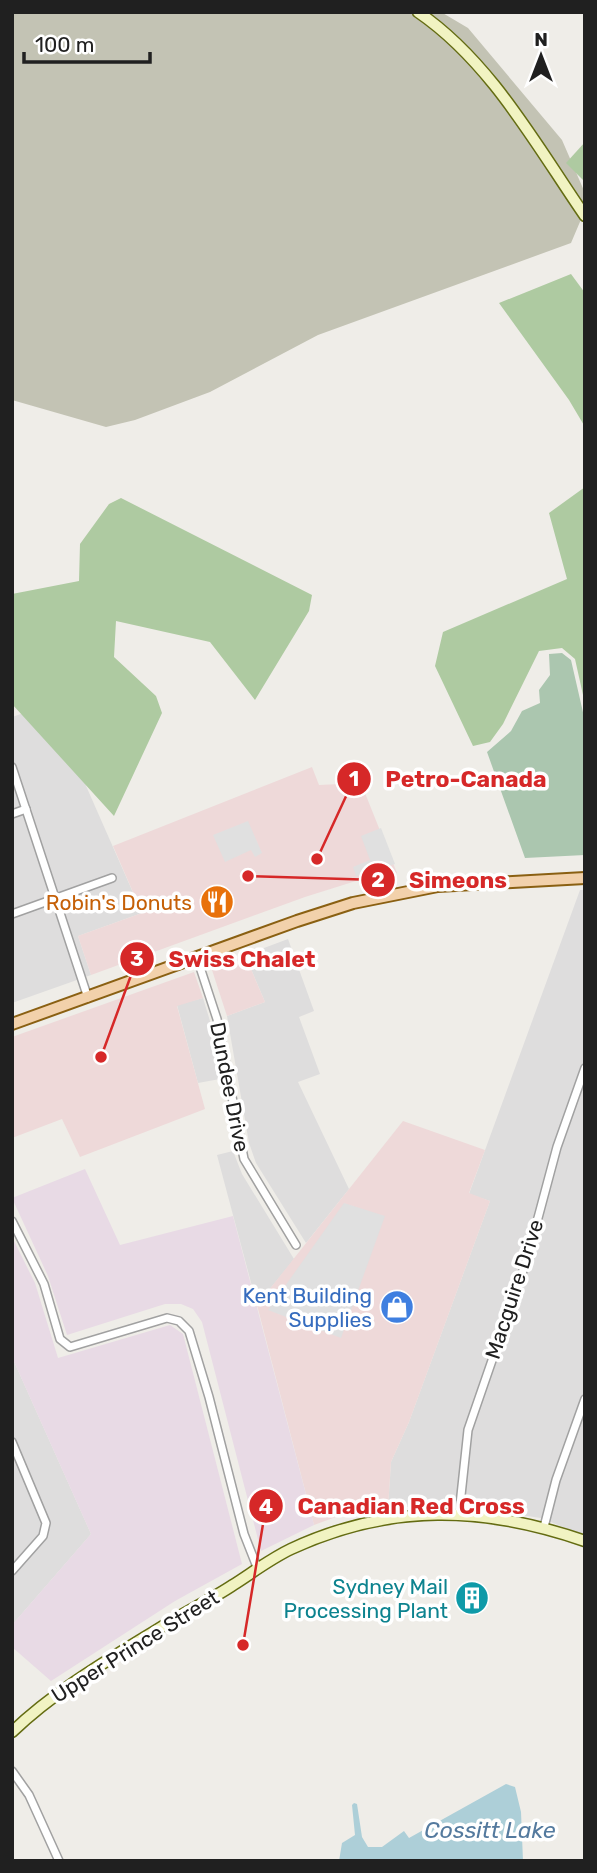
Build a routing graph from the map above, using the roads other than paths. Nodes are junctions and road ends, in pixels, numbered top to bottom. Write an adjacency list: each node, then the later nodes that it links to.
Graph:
1 (418, 12): 2 (street)
2 (585, 216)
3 (12, 767): 4 (street)
4 (26, 809): 5 (street); 8 (street)
5 (12, 814)
6 (111, 878): 8 (street)
7 (585, 878): 10 (main road)
8 (55, 898): 9 (street); 11 (street)
9 (12, 914)
10 (197, 958): 11 (main road); 15 (street, Dundee Drive)
11 (88, 998): 12 (main road)
12 (12, 1024)
13 (585, 1068): 18 (street, Macguire Drive)
14 (12, 1221): 21 (street)
15 (296, 1245)
16 (585, 1399): 19 (street)
17 (13, 1445): 22 (street)
18 (459, 1514): 19 (street, Upper Prince Street); 21 (street, Upper Prince Street)
19 (544, 1527): 20 (street, Upper Prince Street)
20 (585, 1541)
21 (257, 1567): 23 (street, Upper Prince Street)
22 (12, 1571)
23 (12, 1732)
24 (12, 1771): 25 (street)
25 (59, 1861)

